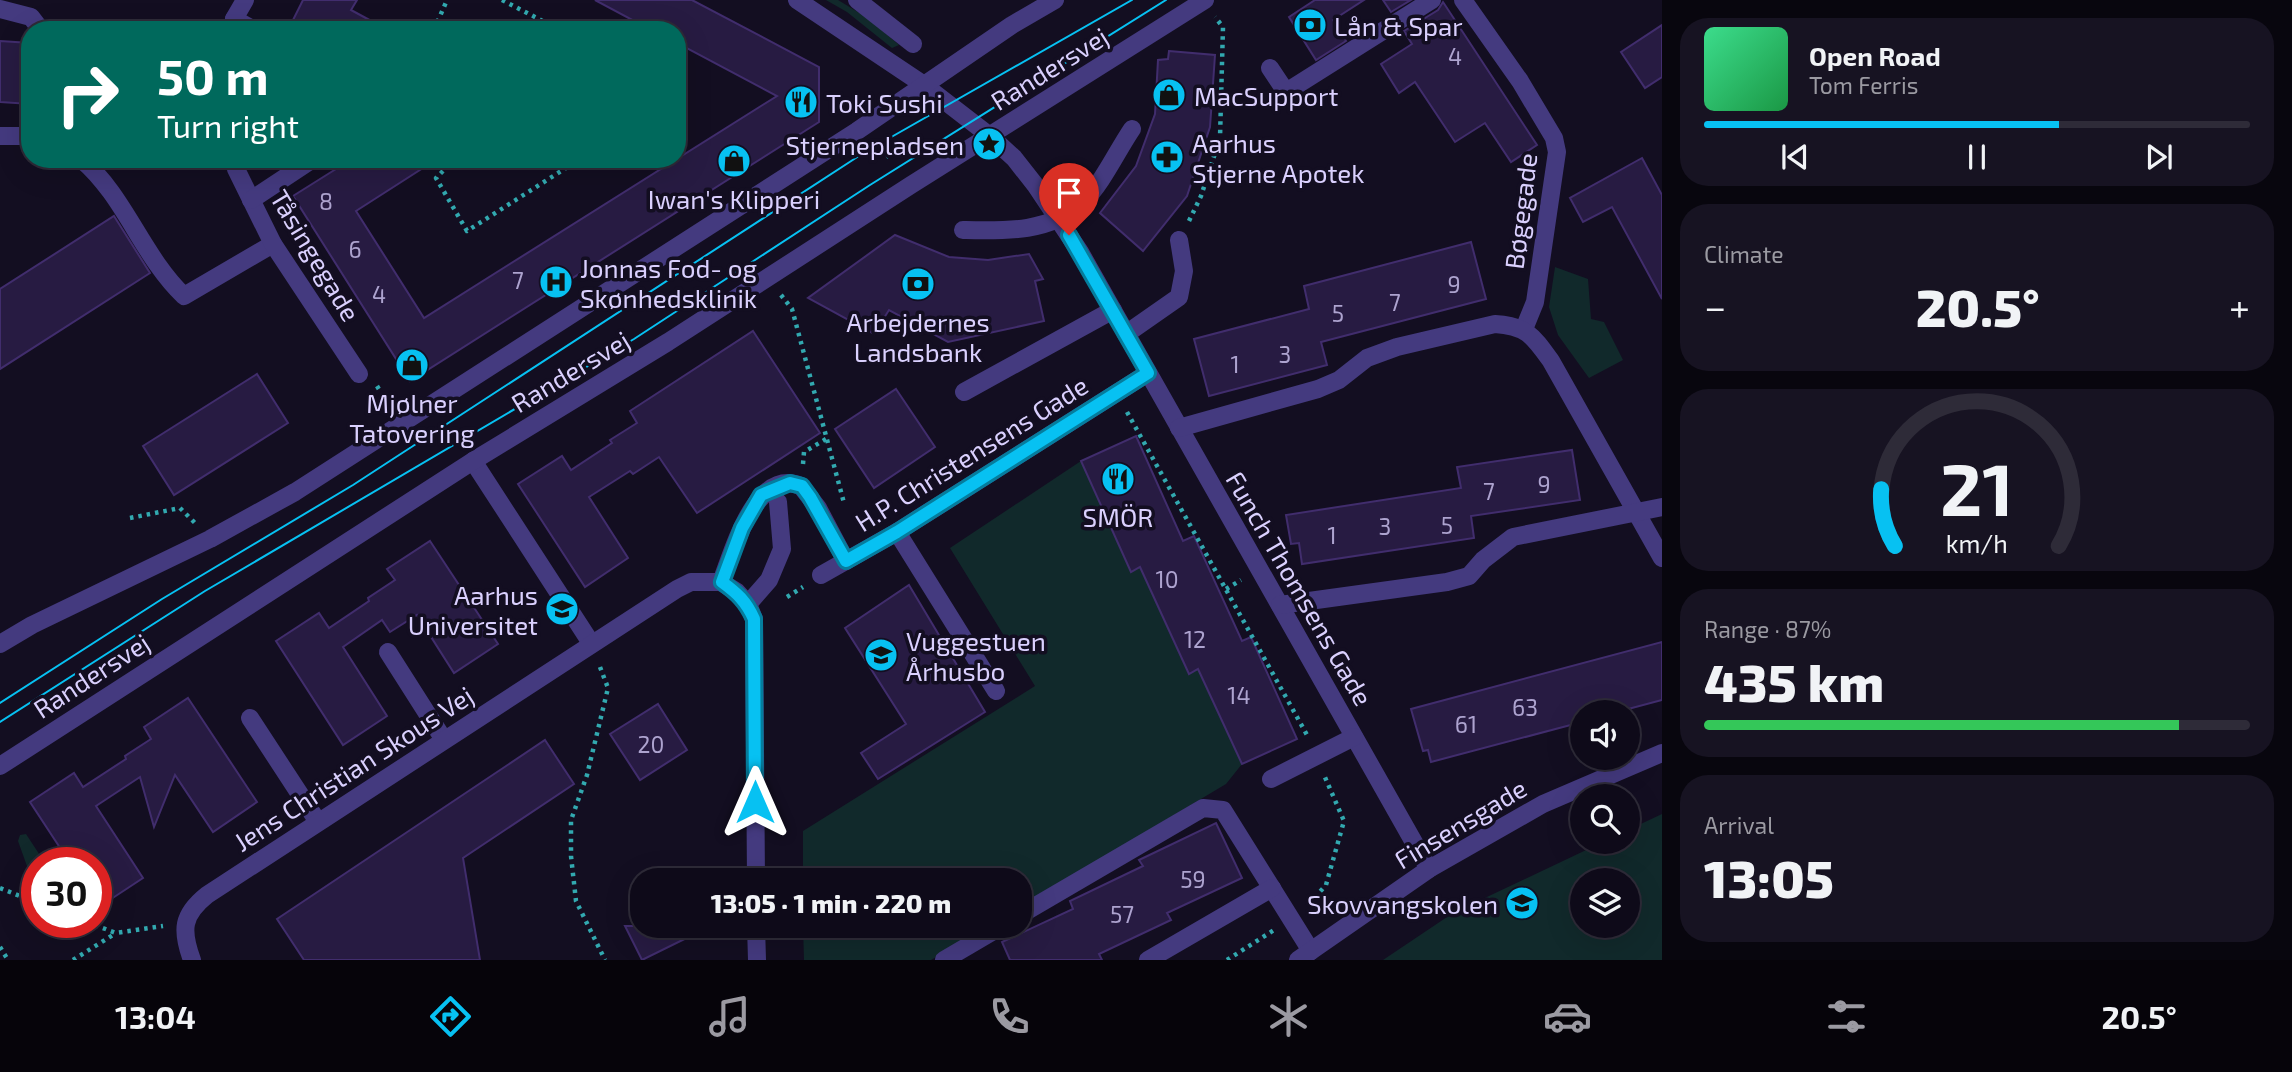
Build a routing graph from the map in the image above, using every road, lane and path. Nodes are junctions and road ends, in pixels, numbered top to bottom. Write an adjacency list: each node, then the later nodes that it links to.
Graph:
1 (245, 0): 12 (street)
2 (447, 0): 13 (path)
3 (502, 0): 14 (path)
4 (797, 0): 17 (street, Funch Thomsens Gade)
5 (857, 0): 15 (street)
6 (1055, 0): 17 (street, Randersvej)
7 (1432, 0): 16 (street)
8 (1462, 0): 36 (street, Bøgegade)
9 (1204, 1): 21 (street, Randersvej); 32 (path)
10 (0, 9): 11 (street)
11 (34, 21)
12 (234, 21)
13 (438, 21)
14 (543, 21)
15 (913, 44)
16 (1270, 68)
17 (924, 85): 21 (street, Funch Thomsens Gade); 42 (street, Randersvej)
18 (1132, 129): 30 (street)
19 (0, 136): 20 (street)
20 (21, 136)
21 (990, 136): 30 (street, Funch Thomsens Gade); 34 (street, Randersvej)
22 (907, 143): 23 (path)
23 (886, 157)
24 (92, 168): 33 (street)
25 (236, 168): 29 (street, Tåsingegade)
26 (299, 168): 29 (street)
27 (446, 168): 28 (path)
28 (566, 168)
29 (251, 200): 33 (street, Tåsingegade)
30 (1057, 218): 31 (street); 35 (street, Funch Thomsens Gade)
31 (963, 230)
32 (1179, 240): 37 (street)
33 (273, 243): 39 (street, Tåsingegade)
34 (768, 277): 44 (path); 45 (street, Randersvej)
35 (1113, 310): 37 (street, Funch Thomsens Gade); 40 (street)
36 (1524, 329): 43 (street); 51 (street)
37 (1126, 334): 38 (street, Funch Thomsens Gade)
38 (1148, 373): 41 (street, H.P. Christensens Gade); 43 (street, Funch Thomsens Gade)
39 (359, 374): 42 (path)
40 (964, 392)
41 (1116, 393): 53 (street, H.P. Christensens Gade); 68 (path)
42 (400, 425): 61 (street, Randersvej)
43 (1179, 428): 59 (street, Funch Thomsens Gade)
44 (826, 439): 46 (path); 50 (path)
45 (473, 461): 60 (street); 69 (street, Randersvej)
46 (802, 486): 55 (street); 57 (street)
47 (778, 502): 58 (street)
48 (1662, 507): 51 (street)
49 (180, 508): 52 (path)
50 (846, 511)
51 (1635, 511): 54 (street); 59 (street)
52 (130, 518)
53 (897, 532): 55 (street, H.P. Christensens Gade); 63 (street)
54 (1662, 558)
55 (846, 561): 56 (street, H.P. Christensens Gade)
56 (821, 575)
57 (722, 582): 58 (street); 60 (street, Jens Christian Skous Vej)
58 (748, 604): 72 (street)
59 (1280, 605): 65 (street, Funch Thomsens Gade)
60 (591, 643): 66 (street, Jens Christian Skous Vej); 89 (path)
61 (0, 644)
62 (388, 652): 66 (street)
63 (996, 691)
64 (250, 718): 71 (street)
65 (1354, 737): 68 (street); 73 (street, Funch Thomsens Gade)
66 (444, 740): 71 (street, Jens Christian Skous Vej)
67 (1662, 753): 73 (street, Finsensgade)
68 (1316, 757): 70 (street); 78 (path)
69 (0, 766)
70 (1271, 779)
71 (318, 822): 79 (street, Jens Christian Skous Vej)
72 (756, 868)
73 (1429, 869): 85 (street, Finsensgade)
74 (0, 888): 76 (path)
75 (1272, 888): 77 (street); 78 (street); 92 (street)
76 (21, 897)
77 (1032, 908)
78 (1292, 919): 85 (street); 93 (path)
79 (185, 923): 81 (path); 88 (street)
80 (112, 931): 81 (path)
81 (116, 933): 87 (path)
82 (756, 938): 90 (street)
83 (982, 938): 91 (street)
84 (0, 947): 86 (path)
85 (1305, 955)
86 (8, 960)
87 (73, 960)
88 (192, 960)
89 (605, 960)
90 (757, 960)
91 (944, 960)
92 (1148, 960)
93 (1227, 960)

